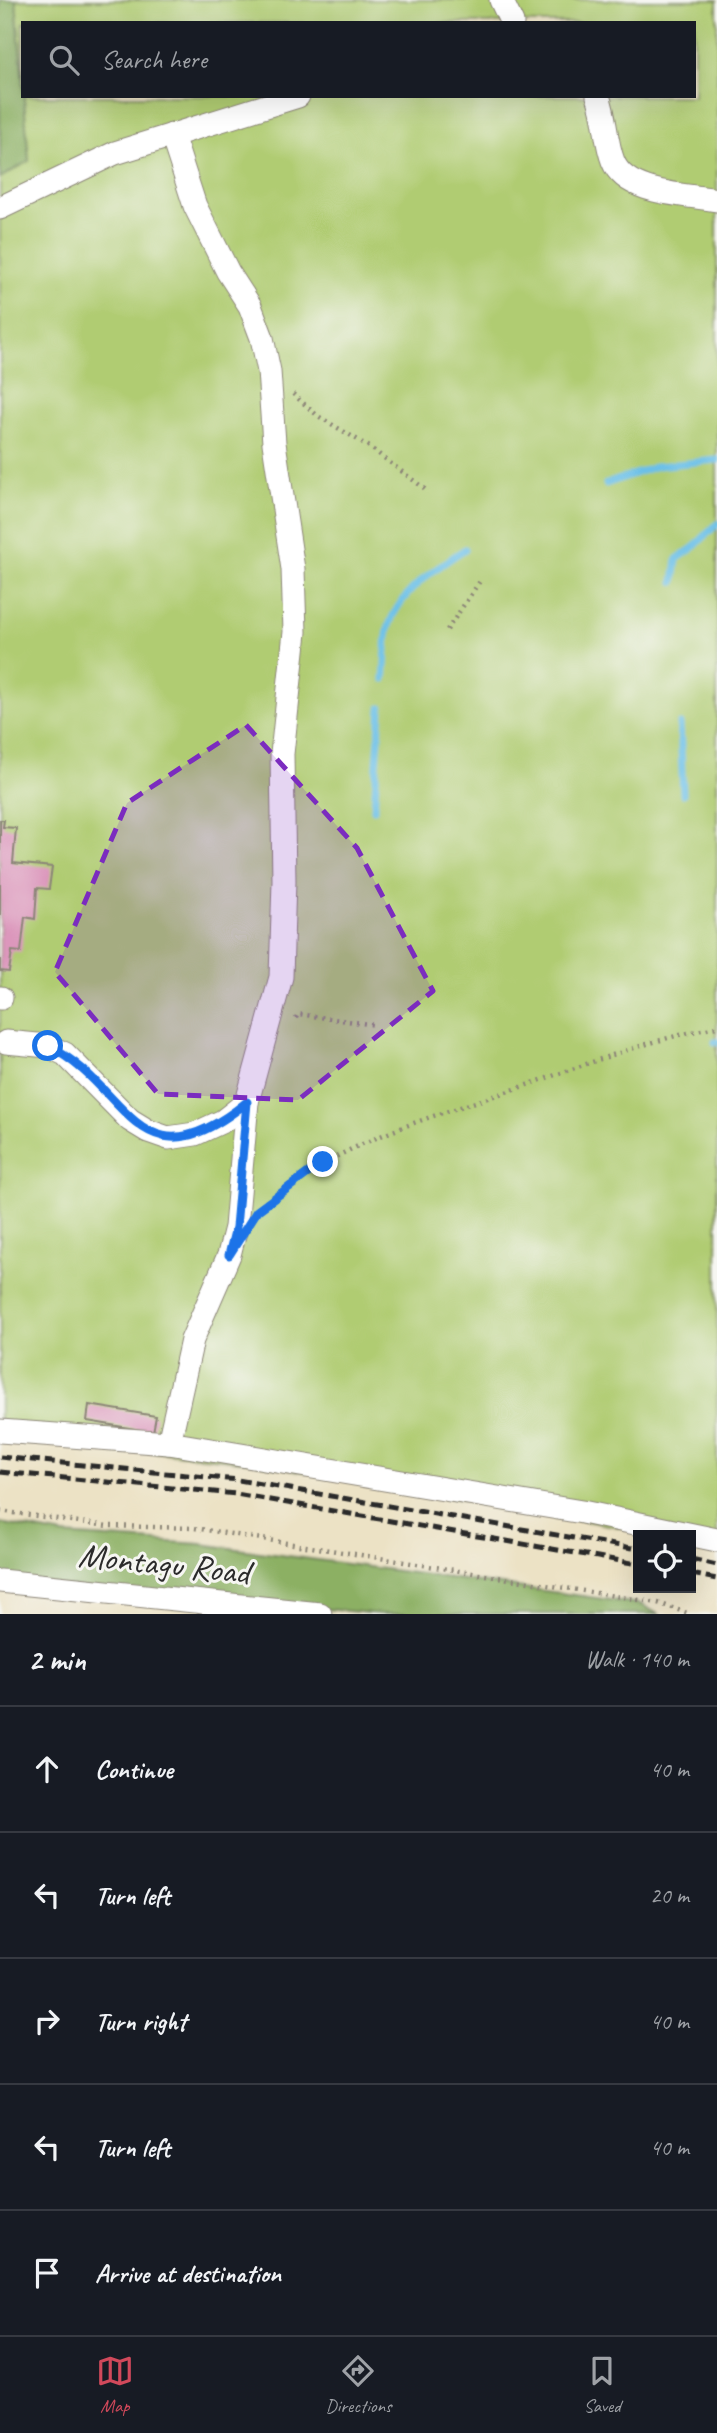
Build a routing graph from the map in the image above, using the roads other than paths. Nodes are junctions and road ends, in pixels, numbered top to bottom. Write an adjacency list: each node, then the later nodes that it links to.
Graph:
1 (501, 0): 2 (street)
2 (511, 21)
3 (292, 98): 5 (street)
4 (598, 98): 6 (street)
5 (172, 135): 7 (street); 9 (street)
6 (717, 201)
7 (0, 208)
8 (6, 1042): 9 (street)
9 (247, 1102): 11 (street)
10 (0, 1431): 11 (street)
11 (169, 1443): 12 (street)
12 (717, 1540)
13 (0, 1581): 14 (street, Montagu Road)
14 (192, 1608): 15 (street, Montagu Road)
15 (320, 1614)

